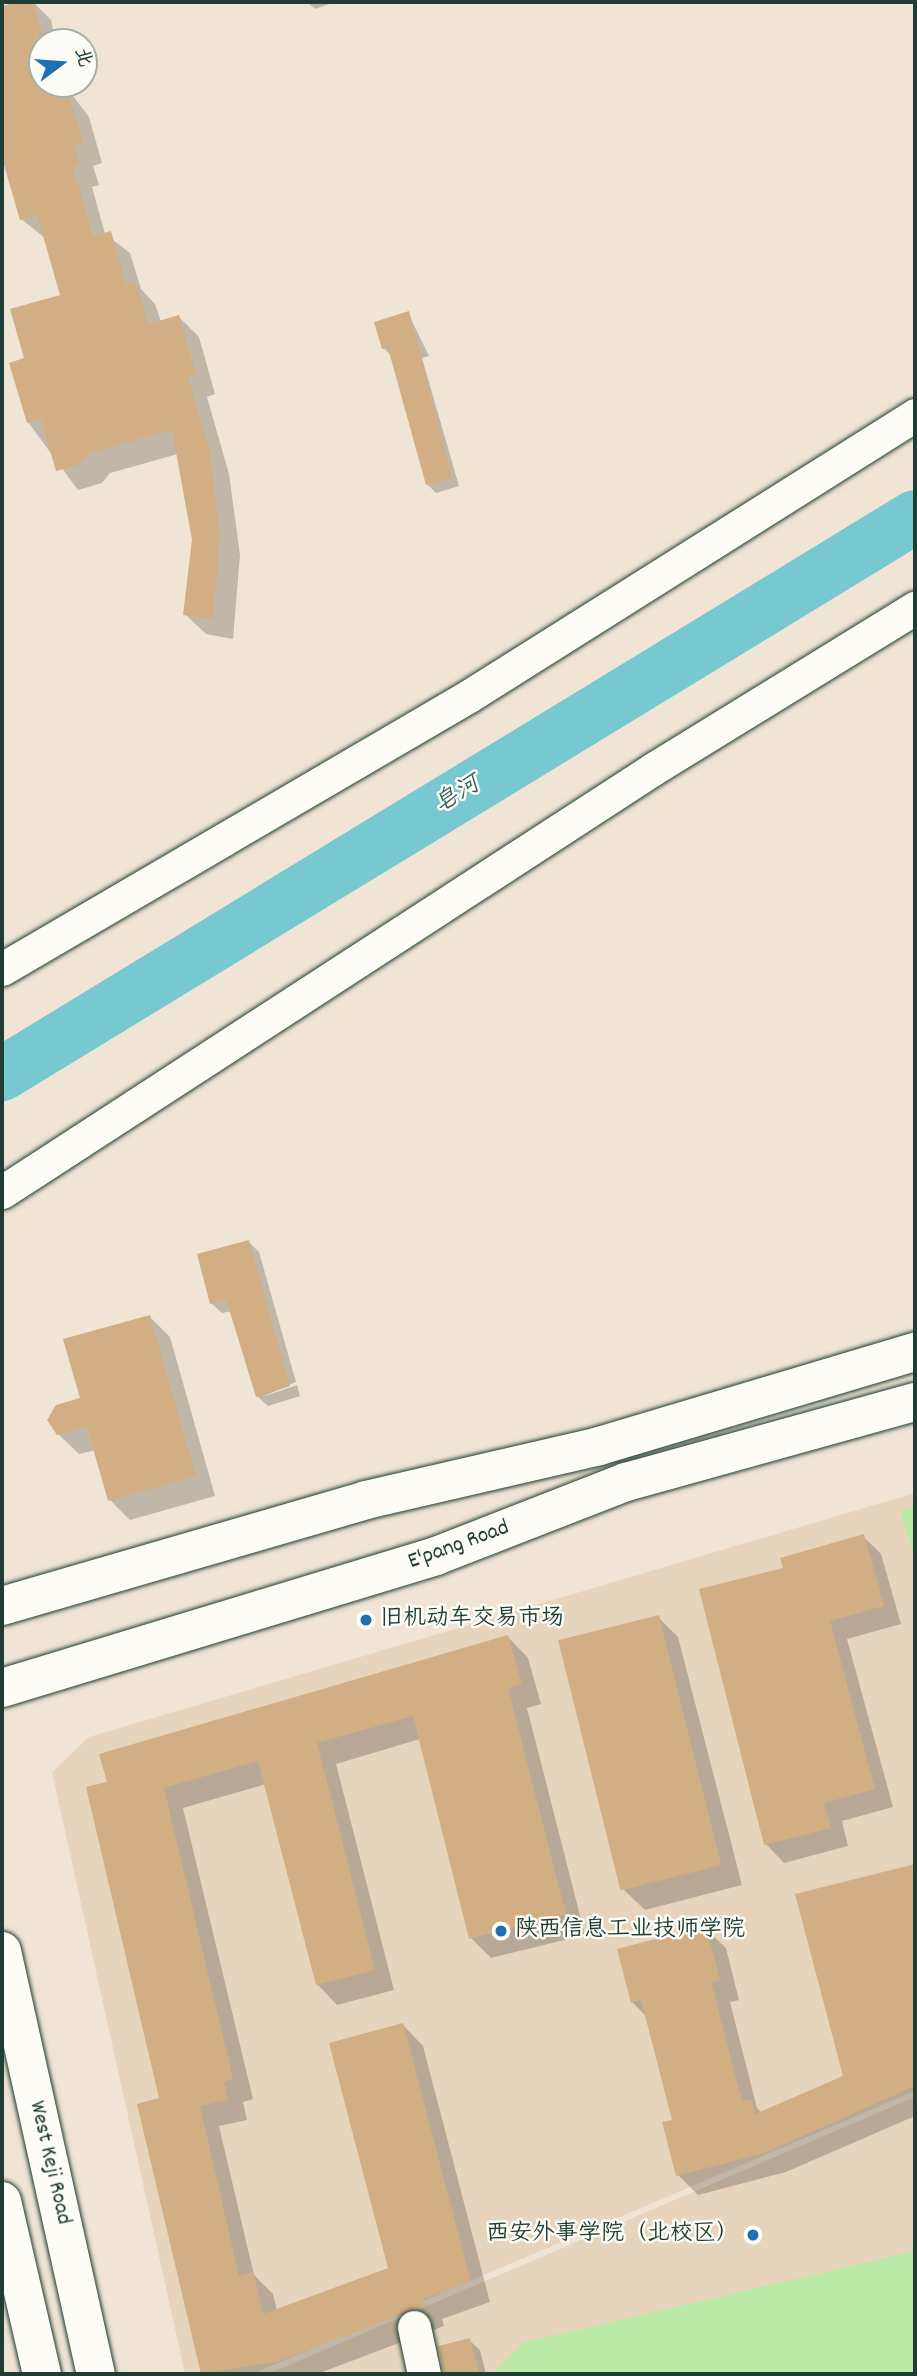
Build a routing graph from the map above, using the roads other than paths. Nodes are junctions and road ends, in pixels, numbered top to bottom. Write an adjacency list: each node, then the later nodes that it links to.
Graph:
1 (915, 415): 3 (street)
2 (915, 608): 4 (street)
3 (2, 969)
4 (2, 1192)
5 (915, 1352): 7 (main road)
6 (915, 1402): 8 (main road, E'pang Road)
7 (2, 1606)
8 (2, 1688)
9 (2, 1951): 13 (main road, West Keji Road)
10 (2, 2201): 12 (main road)
11 (414, 2327): 14 (street)
12 (42, 2374)
13 (96, 2374)
14 (424, 2374)

